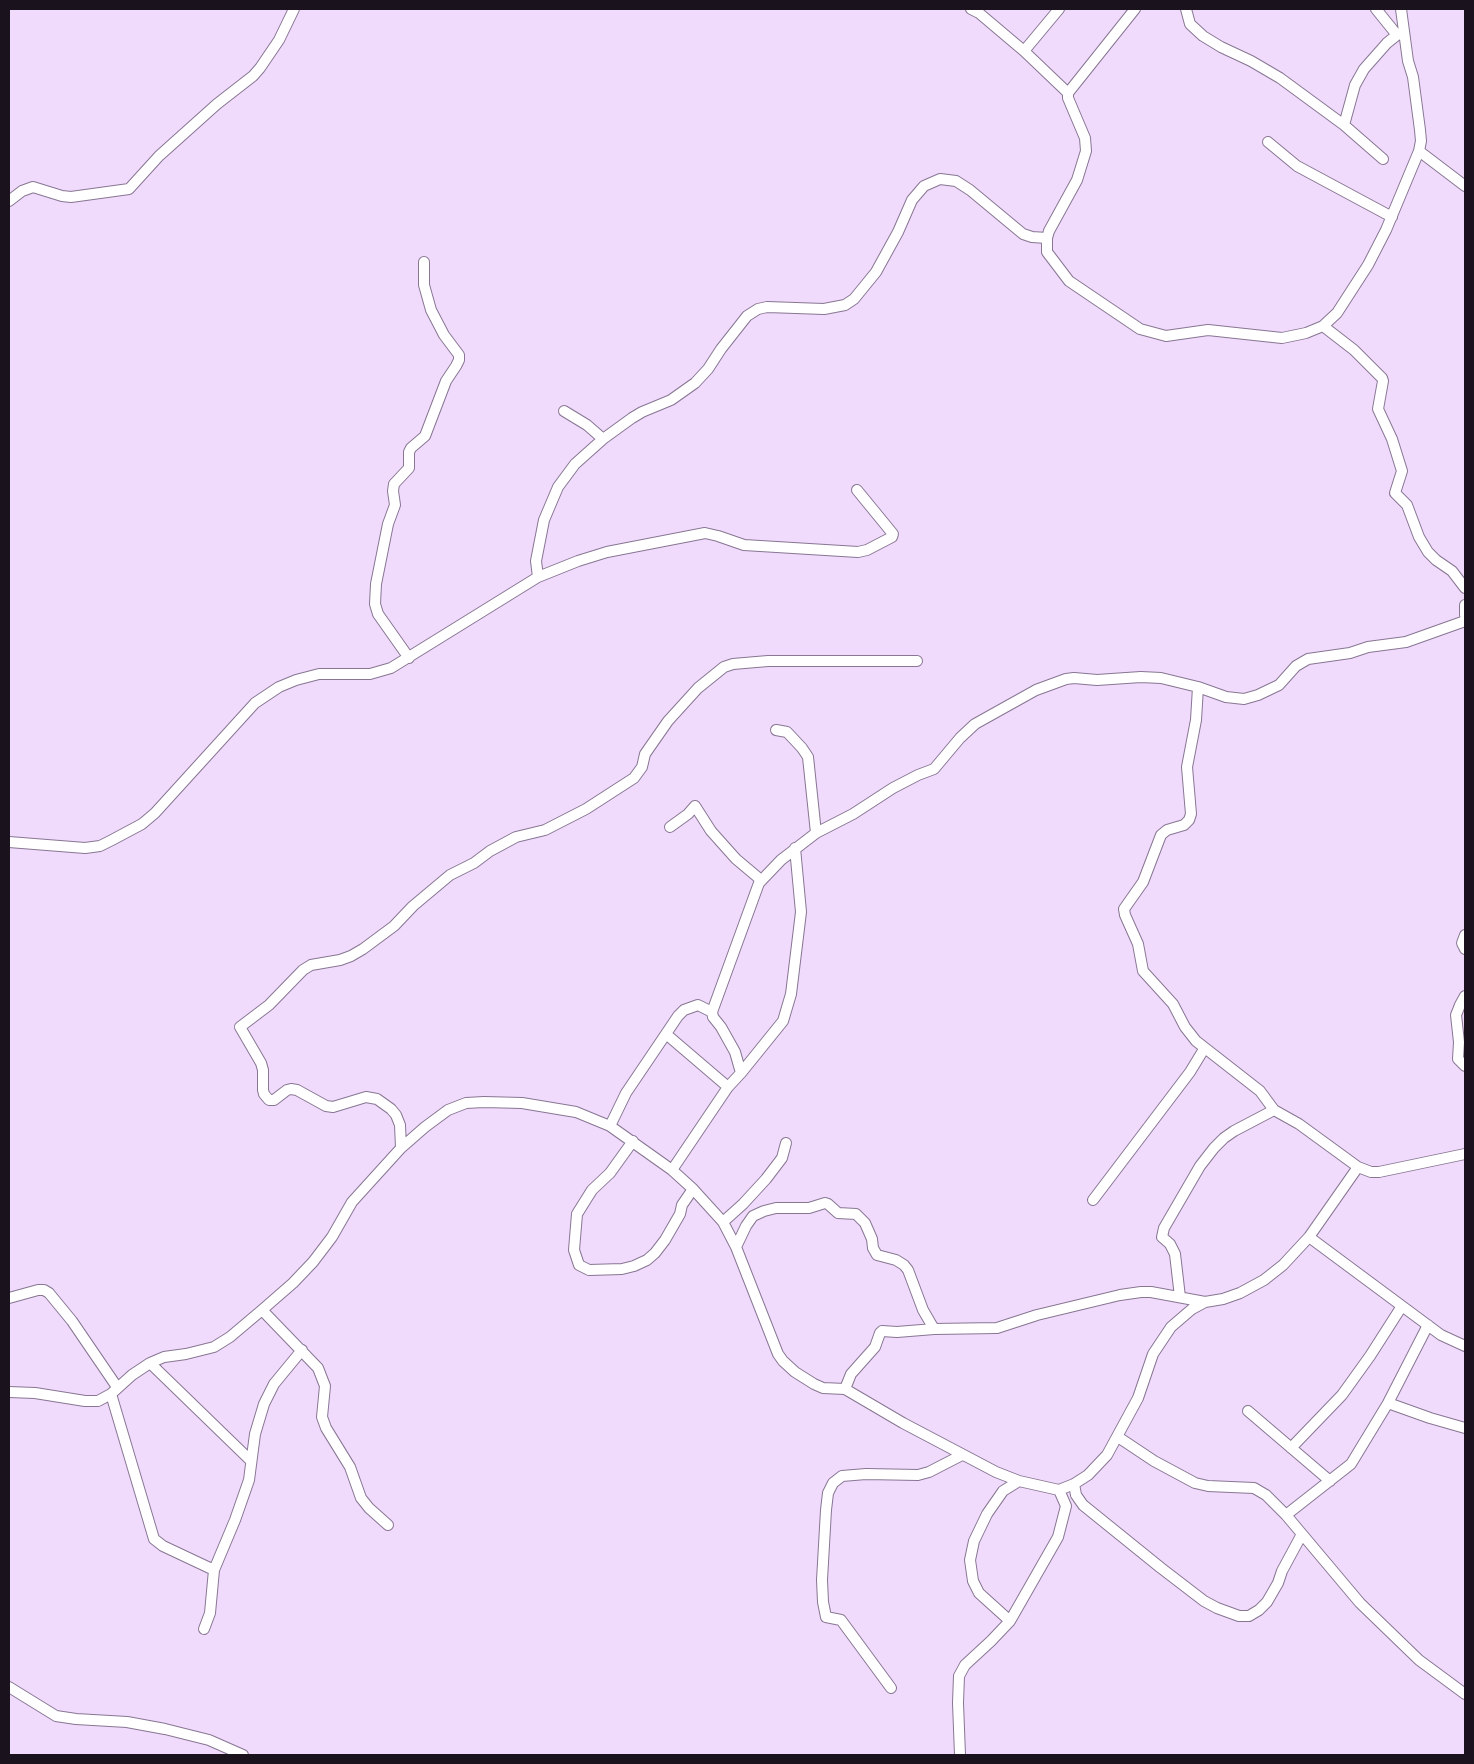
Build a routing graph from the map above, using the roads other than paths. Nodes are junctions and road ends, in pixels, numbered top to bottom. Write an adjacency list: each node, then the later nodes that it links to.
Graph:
1 (294, 9): 16 (street)
2 (971, 9): 9 (street)
3 (1135, 9): 10 (street)
4 (1186, 9): 11 (street)
5 (1376, 9): 8 (street)
6 (1402, 9): 8 (street)
7 (1053, 11): 9 (street)
8 (1401, 34): 11 (street); 13 (street)
9 (1024, 51): 10 (street)
10 (1068, 92): 18 (street)
11 (1344, 126): 14 (street)
12 (1268, 142): 17 (street)
13 (1419, 151): 15 (street); 17 (street)
14 (1383, 159)
15 (1465, 186)
16 (9, 201)
17 (1392, 217): 20 (street)
18 (1047, 238): 20 (street); 22 (street)
19 (424, 262): 29 (street)
20 (1323, 326): 25 (street)
21 (564, 411): 22 (street)
22 (603, 439): 24 (street)
23 (857, 490): 24 (street)
24 (538, 577): 29 (street)
25 (1465, 588)
26 (1465, 605): 27 (street)
27 (1465, 614)
28 (1465, 621): 31 (street)
29 (409, 658): 35 (street)
30 (917, 662): 51 (street)
31 (1198, 687): 34 (street); 43 (street)
32 (776, 730): 34 (street)
33 (670, 827): 37 (street)
34 (816, 833): 36 (street)
35 (9, 842)
36 (795, 848): 37 (street); 45 (street)
37 (761, 880): 41 (street)
38 (1465, 935): 39 (street)
39 (1465, 949)
40 (1465, 996): 44 (street)
41 (712, 1012): 42 (street); 45 (street)
42 (666, 1034): 46 (street); 48 (street)
43 (1204, 1049): 47 (street); 56 (street)
44 (1465, 1066)
45 (741, 1073): 46 (street)
46 (728, 1087): 54 (street)
47 (1274, 1110): 53 (street); 60 (street)
48 (610, 1126): 49 (street); 51 (street)
49 (633, 1141): 54 (street); 55 (street)
50 (786, 1143): 57 (street)
51 (401, 1148): 64 (street)
52 (1465, 1154): 53 (street)
53 (1358, 1167): 58 (street)
54 (672, 1170): 55 (street)
55 (693, 1189): 57 (street)
56 (1093, 1200)
57 (723, 1222): 59 (street)
58 (1309, 1237): 62 (street); 63 (street)
59 (736, 1247): 66 (street); 70 (street)
60 (1180, 1297): 62 (street); 66 (street)
61 (9, 1298): 71 (street)
62 (1205, 1302): 76 (street)
63 (1402, 1306): 65 (street); 77 (street)
64 (262, 1310): 68 (street); 69 (street)
65 (1428, 1325): 67 (street); 73 (street)
66 (934, 1329): 70 (street)
67 (1465, 1346)
68 (302, 1350): 79 (street); 85 (street)
69 (150, 1363): 71 (street); 79 (street)
70 (845, 1389): 78 (street)
71 (114, 1390): 72 (street); 87 (street)
72 (9, 1392)
73 (1388, 1403): 75 (street); 81 (street)
74 (1248, 1411): 77 (street)
75 (1465, 1428)
76 (1118, 1437): 82 (street); 84 (street)
77 (1291, 1448): 81 (street)
78 (962, 1455): 80 (street); 91 (street)
79 (250, 1460): 87 (street)
80 (1019, 1480): 83 (street); 88 (street)
81 (1330, 1481): 84 (street)
82 (1074, 1484): 83 (street); 86 (street)
83 (1059, 1490): 88 (street)
84 (1286, 1515): 86 (street)
85 (388, 1525)
86 (1302, 1534): 92 (street)
87 (214, 1570): 89 (street)
88 (1010, 1620): 94 (street)
89 (204, 1629)
90 (9, 1687): 93 (street)
91 (891, 1688)
92 (1465, 1694)
93 (243, 1755)
94 (960, 1755)

